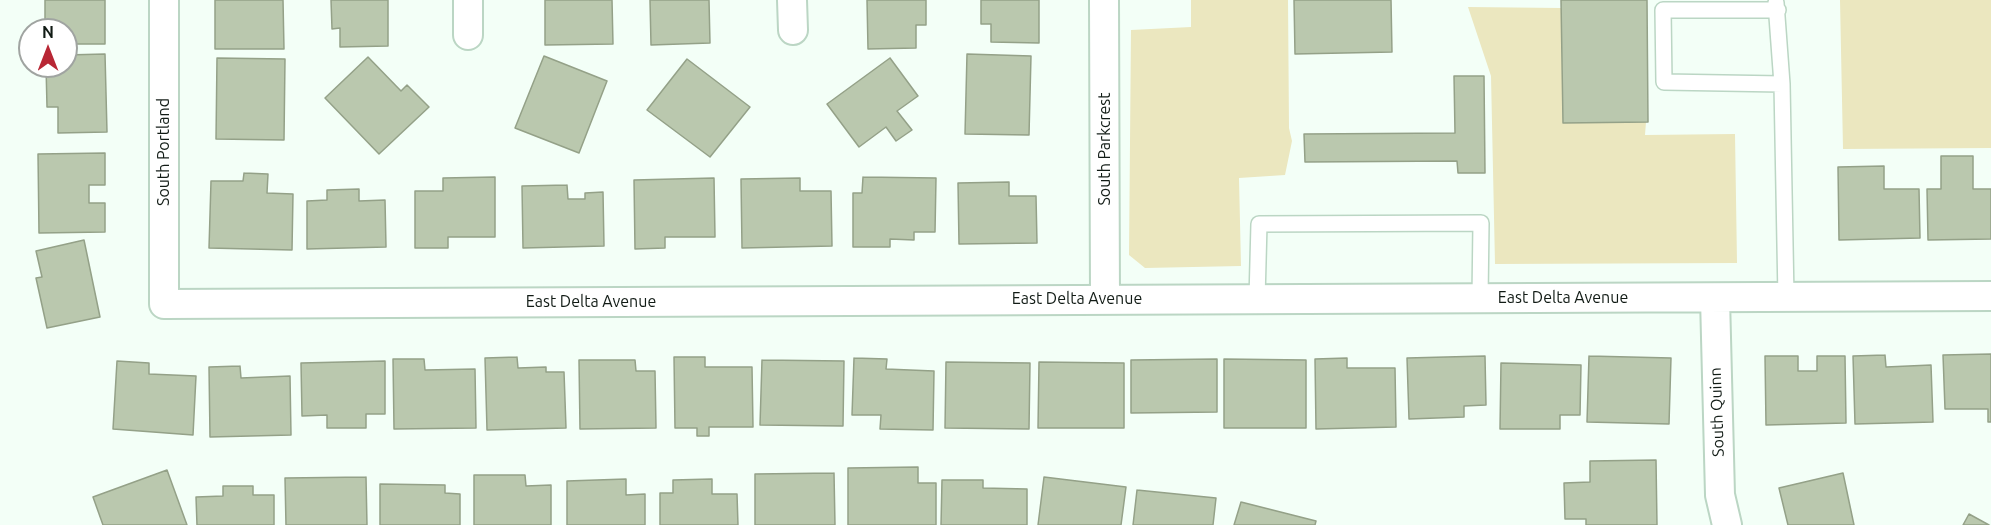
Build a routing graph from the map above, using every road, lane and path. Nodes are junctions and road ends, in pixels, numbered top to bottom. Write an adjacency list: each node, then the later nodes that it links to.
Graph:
1 (164, 0): 15 (street, South Portland)
2 (468, 0): 7 (street)
3 (792, 0): 6 (street)
4 (1104, 0): 10 (street, South Parkcrest)
5 (1777, 5): 8 (lane); 8 (lane)
6 (792, 30)
7 (468, 35)
8 (1782, 84): 14 (lane)
9 (1991, 296): 14 (street, East Delta Avenue)
10 (1105, 298): 11 (street, East Delta Avenue); 15 (street, East Delta Avenue)
11 (1257, 298): 12 (street, East Delta Avenue); 12 (lane)
12 (1480, 298): 13 (street, East Delta Avenue)
13 (1715, 298): 14 (street, East Delta Avenue); 16 (street, South Quinn)
14 (1786, 298)
15 (164, 304)
16 (1727, 525)

